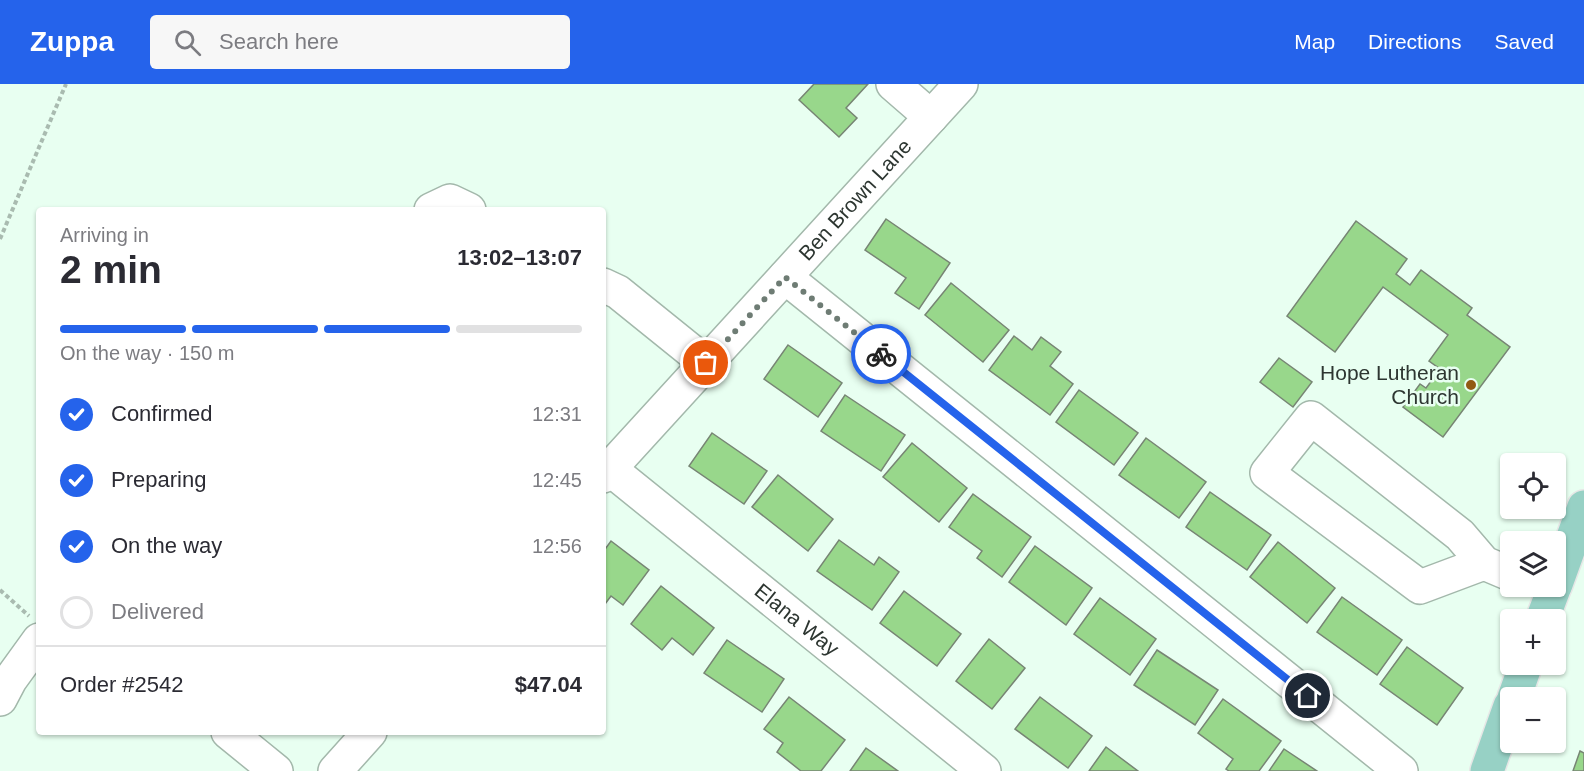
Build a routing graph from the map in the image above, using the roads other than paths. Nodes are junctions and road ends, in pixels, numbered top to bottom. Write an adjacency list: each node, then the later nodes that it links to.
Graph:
1 (893, 84): 3 (street)
2 (961, 84): 3 (street, Ben Brown Lane)
3 (931, 117): 4 (street, Ben Brown Lane)
4 (785, 277): 6 (street, Ben Brown Lane); 19 (street)
5 (606, 286): 6 (street)
6 (706, 363): 7 (street, Ben Brown Lane)
7 (607, 473): 18 (street, Elana Way)
8 (1584, 507): 9 (main road)
9 (1566, 550)
10 (1497, 568): 10 (street)
11 (35, 629): 12 (street)
12 (0, 699)
13 (1500, 734): 20 (main road)
14 (232, 735): 16 (street)
15 (367, 735): 17 (street)
16 (276, 771)
17 (335, 771)
18 (984, 771)
19 (1401, 771)
20 (1487, 771)

